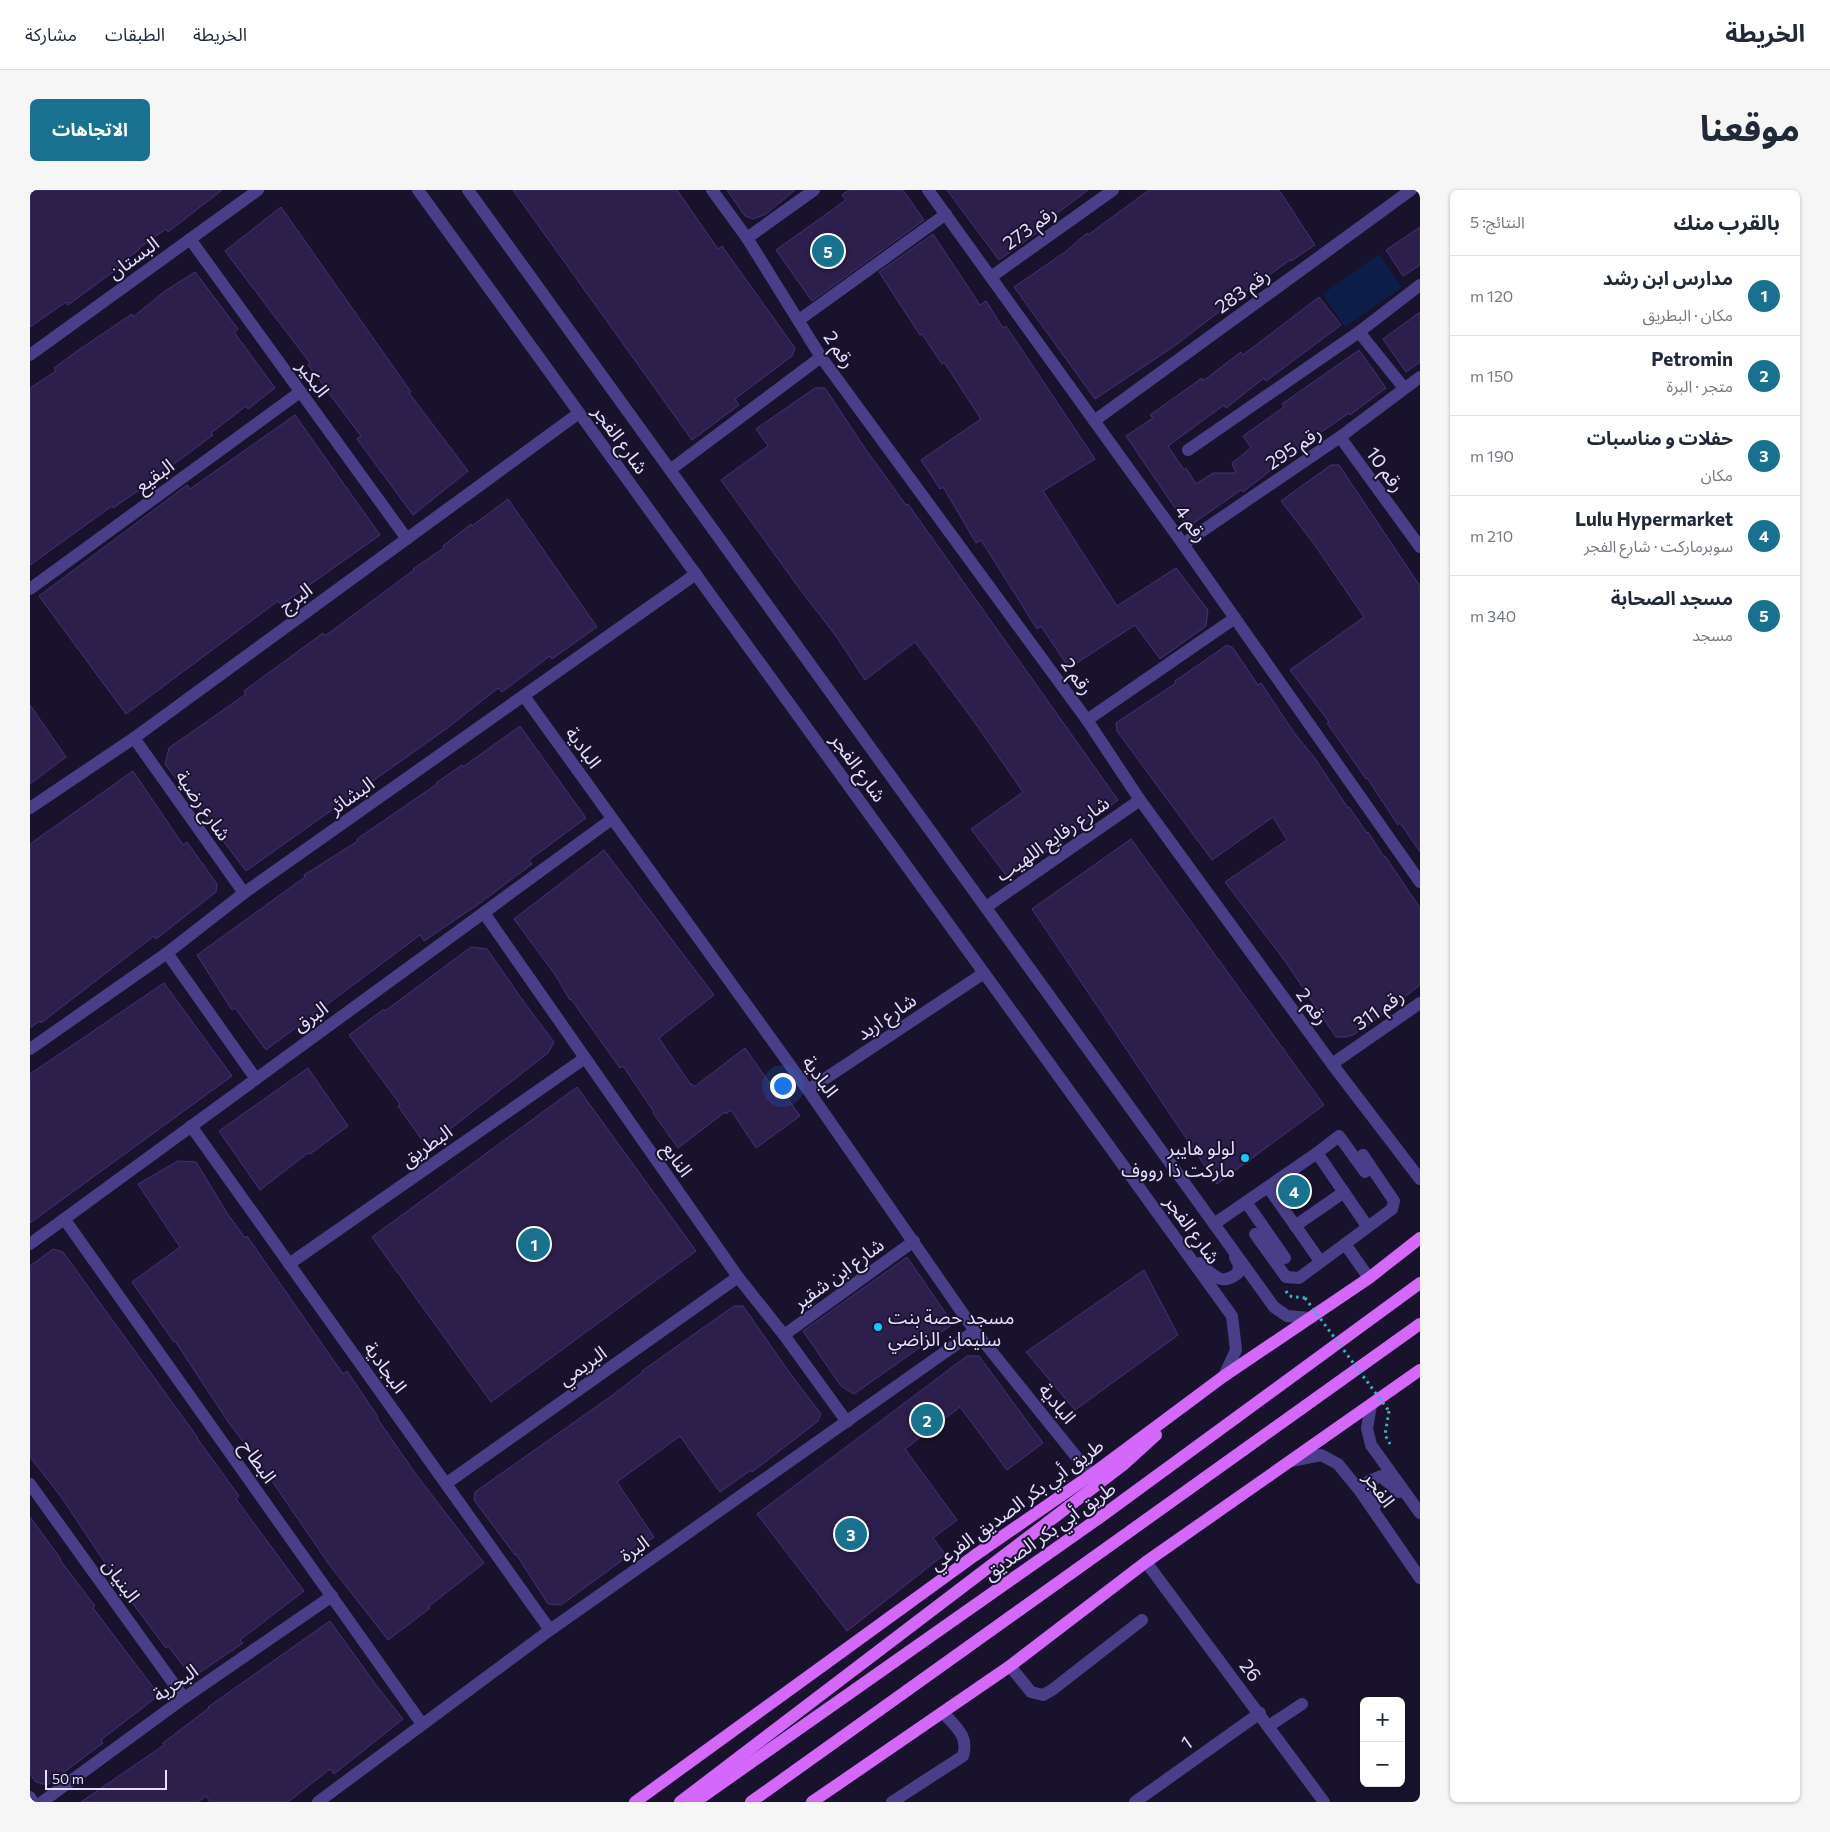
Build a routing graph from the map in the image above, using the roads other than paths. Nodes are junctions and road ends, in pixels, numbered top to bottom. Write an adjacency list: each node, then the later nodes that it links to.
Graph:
1 (258, 190): 11 (street, البستان)
2 (418, 190): 21 (street, شارع الفجر)
3 (468, 190): 25 (street, شارع الفجر)
4 (712, 190): 10 (street, رقم 2)
5 (814, 190): 10 (street)
6 (928, 190): 9 (street, رقم 4)
7 (1113, 190): 12 (street, رقم 273)
8 (1409, 191): 22 (street, رقم 283)
9 (946, 214): 12 (street, رقم 4); 14 (street)
10 (747, 238): 14 (street, رقم 2)
11 (190, 239): 16 (street, البستان); 20 (street, البكير)
12 (992, 278): 22 (street, رقم 4)
13 (1420, 285): 15 (street)
14 (800, 320): 17 (street, رقم 2)
15 (1358, 332): 19 (street); 24 (street)
16 (30, 355)
17 (821, 357): 25 (street); 33 (street, رقم 2)
18 (1420, 377): 19 (street, رقم 295)
19 (1404, 388): 23 (street, رقم 295)
20 (300, 392): 26 (street, البكير); 30 (street, البقيع)
21 (579, 413): 26 (street, البرج); 29 (street, شارع الفجر)
22 (1094, 421): 27 (street, رقم 4)
23 (1340, 437): 27 (street, رقم 295); 28 (street, رقم 10)
24 (1188, 450)
25 (670, 470): 40 (street, شارع الفجر)
26 (407, 539): 34 (street, البرج)
27 (1183, 544): 31 (street, رقم 4)
28 (1420, 547)
29 (696, 574): 32 (street, البشائر); 43 (street, شارع الفجر)
30 (30, 588)
31 (1235, 618): 33 (street); 38 (street, رقم 4)
32 (524, 696): 37 (street, البادية); 39 (street, البشائر)
33 (1087, 720): 35 (street, رقم 2)
34 (134, 738): 36 (street, البرج); 39 (street, شارع رضية)
35 (1140, 800): 40 (street, شارع رفايع اللهيب); 47 (street, رقم 2)
36 (30, 808)
37 (612, 819): 41 (street, البرق); 49 (street, البادية)
38 (1420, 882)
39 (244, 893): 42 (street, البشائر)
40 (986, 908): 61 (street, شارع الفجر)
41 (484, 913): 46 (street, النابع); 48 (street, البرق)
42 (167, 953): 45 (street, البشائر); 48 (street)
43 (984, 974): 49 (street, شارع اربد); 67 (street, شارع الفجر)
44 (1420, 1003): 47 (street, رقم 311)
45 (30, 1049)
46 (585, 1058): 70 (street, البطريق); 71 (street, النابع)
47 (1332, 1064): 53 (street, رقم 2)
48 (256, 1079): 50 (street, البرق)
49 (808, 1090): 64 (street, البادية)
50 (191, 1126): 58 (street, البرق); 70 (street, البجادية)
51 (1317, 1153): 54 (street); 55 (street); 56 (street)
52 (1363, 1155): 60 (street)
53 (1420, 1179)
54 (1268, 1186): 57 (street); 59 (street)
55 (1378, 1190)
56 (1344, 1192): 59 (street); 60 (street)
57 (1246, 1202): 61 (street); 68 (street)
58 (65, 1220): 65 (street, البرق); 90 (street, البطاح)
59 (1296, 1226): 69 (street)
60 (1367, 1226): 66 (street)
61 (1218, 1229): 67 (street); 74 (street, شارع الفجر)
62 (1255, 1234): 69 (street)
63 (1420, 1238): 72 (main road, طريق أبي بكر الصديق الفرعي)
64 (914, 1241): 76 (street, البادية); 77 (street, شارع ابن شقير)
65 (30, 1244)
66 (1345, 1244): 69 (street); 72 (street)
67 (1180, 1245): 79 (street, شارع الفجر)
68 (1284, 1258)
69 (1320, 1261)
70 (289, 1264): 84 (street, البجادية)
71 (738, 1277): 77 (street, النابع); 84 (street, البريمي)
72 (1369, 1278): 74 (main road, طريق أبي بكر الصديق الفرعي)
73 (1420, 1283): 106 (main road, طريق أبي بكر الصديق)
74 (1310, 1318): 79 (main road, طريق أبي بكر الصديق الفرعي)
75 (1420, 1324): 107 (main road)
76 (976, 1331): 81 (street, البرة); 83 (street, البادية)
77 (784, 1336): 81 (street, النابع)
78 (1420, 1370): 80 (main road)
79 (1224, 1376): 83 (main road, طريق أبي بكر الصديق الفرعي); 105 (main road)
80 (1371, 1405): 82 (main road); 86 (street, الفجر)
81 (847, 1422): 92 (street, البرة)
82 (1291, 1461): 87 (street, الفجر); 88 (main road)
83 (1091, 1475): 104 (main road, طريق أبي بكر الصديق الفرعي)
84 (447, 1483): 92 (street, البجادية)
85 (30, 1484): 94 (street, البنيان)
86 (1417, 1509): 87 (street)
87 (1384, 1528): 89 (street, الفجر)
88 (1146, 1562): 93 (main road); 97 (street, 26)
89 (1420, 1578)
90 (332, 1596): 94 (street, البحرية); 98 (street, البطاح)
91 (1142, 1620): 93 (street)
92 (550, 1630): 98 (street, البرة)
93 (1010, 1666): 96 (main road)
94 (184, 1698): 102 (street, البحرية)
95 (1302, 1704): 99 (street)
96 (943, 1712): 108 (main road); 109 (street)
97 (1260, 1713): 99 (street, 26); 110 (street, 1)
98 (422, 1724): 103 (street, البرة)
99 (1269, 1726): 111 (street, 26)
100 (30, 1797): 101 (street)
101 (34, 1802)
102 (42, 1802)
103 (318, 1802)
104 (636, 1802)
105 (680, 1802)
106 (696, 1802)
107 (751, 1802)
108 (812, 1802)
109 (892, 1802)
110 (1135, 1802)
111 (1324, 1802)

